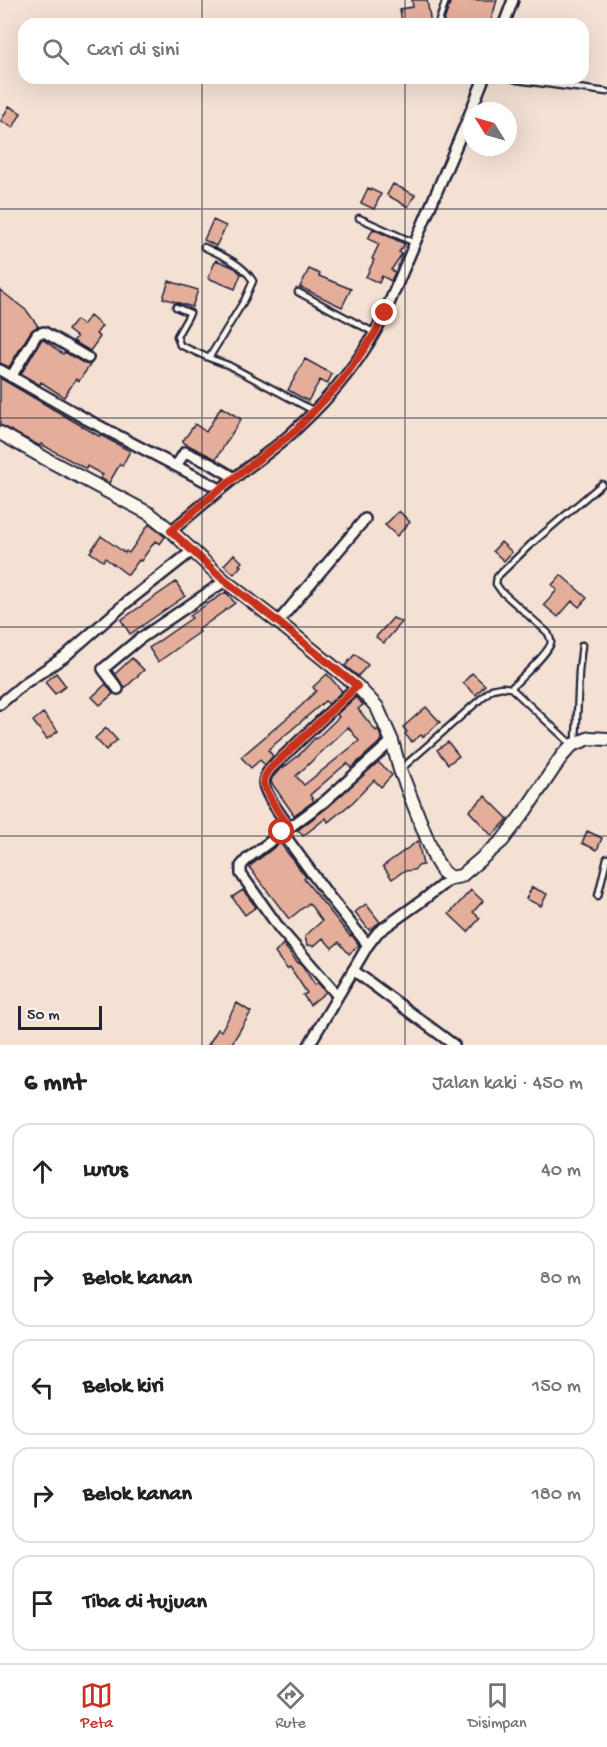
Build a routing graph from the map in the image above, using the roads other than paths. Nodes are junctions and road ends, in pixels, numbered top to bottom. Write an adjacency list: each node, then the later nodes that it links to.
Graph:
1 (446, 0): 3 (lane)
2 (513, 0): 4 (street)
3 (440, 18)
4 (506, 18)
5 (482, 84): 9 (street)
6 (548, 84): 7 (lane)
7 (607, 92)
8 (359, 218): 9 (lane)
9 (415, 243): 13 (street)
10 (204, 247): 15 (lane)
11 (298, 292): 13 (lane)
12 (176, 308): 15 (lane)
13 (375, 333): 18 (street)
14 (88, 358): 17 (street)
15 (209, 358): 18 (lane)
16 (0, 370): 17 (street)
17 (11, 376): 20 (street)
18 (314, 411): 21 (street)
19 (0, 433): 25 (street)
20 (176, 466): 21 (street); 23 (street)
21 (235, 478): 23 (street)
22 (602, 484): 31 (lane)
23 (220, 489): 25 (street)
24 (365, 519): 28 (street)
25 (171, 531): 26 (street)
26 (192, 551): 27 (street); 33 (street)
27 (225, 581): 28 (street); 32 (street)
28 (278, 622): 30 (street)
29 (582, 645): 36 (lane)
30 (357, 686): 35 (street); 38 (street)
31 (511, 688): 36 (lane); 37 (lane)
32 (118, 689)
33 (0, 704)
34 (607, 739): 36 (street)
35 (392, 741): 37 (street); 38 (street)
36 (574, 744): 40 (street)
37 (400, 770): 40 (street)
38 (285, 830): 42 (street); 44 (street)
39 (607, 858): 41 (lane)
40 (451, 878): 42 (street)
41 (598, 896)
42 (368, 945): 43 (street)
43 (353, 970): 44 (street); 46 (street)
44 (338, 996): 45 (street)
45 (311, 1044)
46 (454, 1045)

